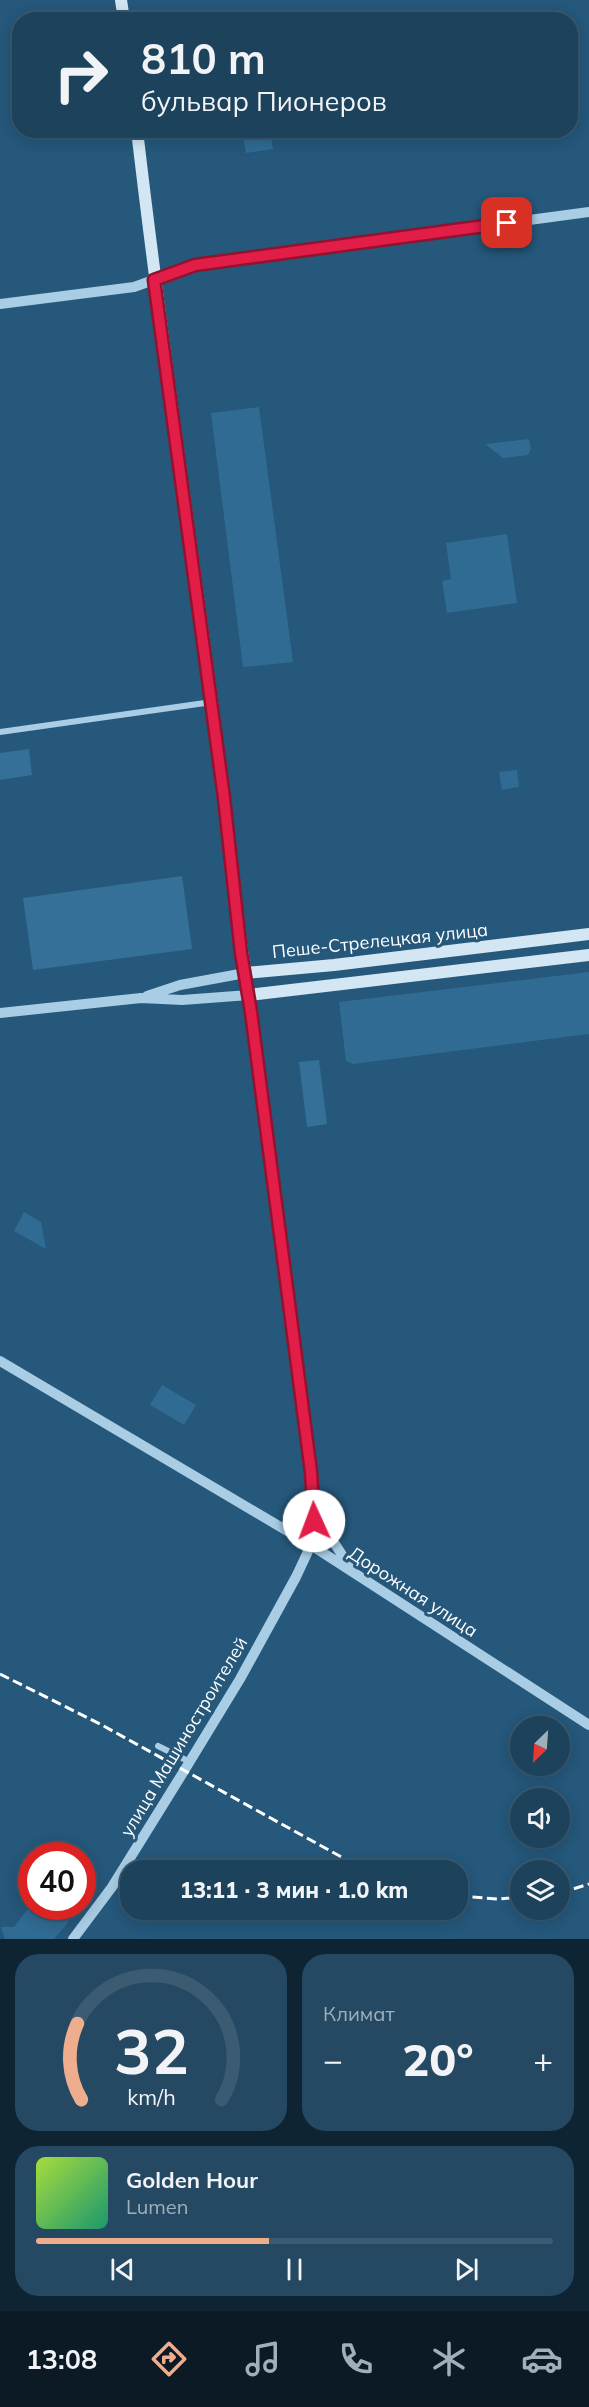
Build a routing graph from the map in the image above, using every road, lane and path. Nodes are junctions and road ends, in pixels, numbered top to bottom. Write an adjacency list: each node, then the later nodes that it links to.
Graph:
1 (138, 138): 3 (main road)
2 (589, 212): 3 (street)
3 (154, 280): 4 (street); 5 (main road)
4 (0, 304)
5 (212, 702): 6 (street); 9 (main road)
6 (0, 732)
7 (589, 934): 9 (main road, Пеше-Стрелецкая улица)
8 (589, 955): 10 (main road, Пеше-Стрелецкая улица)
9 (245, 973): 10 (main road); 11 (street, Пеше-Стрелецкая улица)
10 (249, 995): 11 (street, Пеше-Стрелецкая улица); 14 (street)
11 (141, 998): 12 (street, Пеше-Стрелецкая улица)
12 (0, 1013)
13 (0, 1361): 15 (street, Дорожная улица)
14 (313, 1490): 15 (street); 16 (street)
15 (311, 1545): 16 (street, Дорожная улица); 19 (street, улица Машиностроителей)
16 (355, 1574): 17 (street, Дорожная улица)
17 (589, 1725)
18 (158, 1746): 19 (street)
19 (190, 1762): 20 (street, улица Машиностроителей)
20 (73, 1939)

